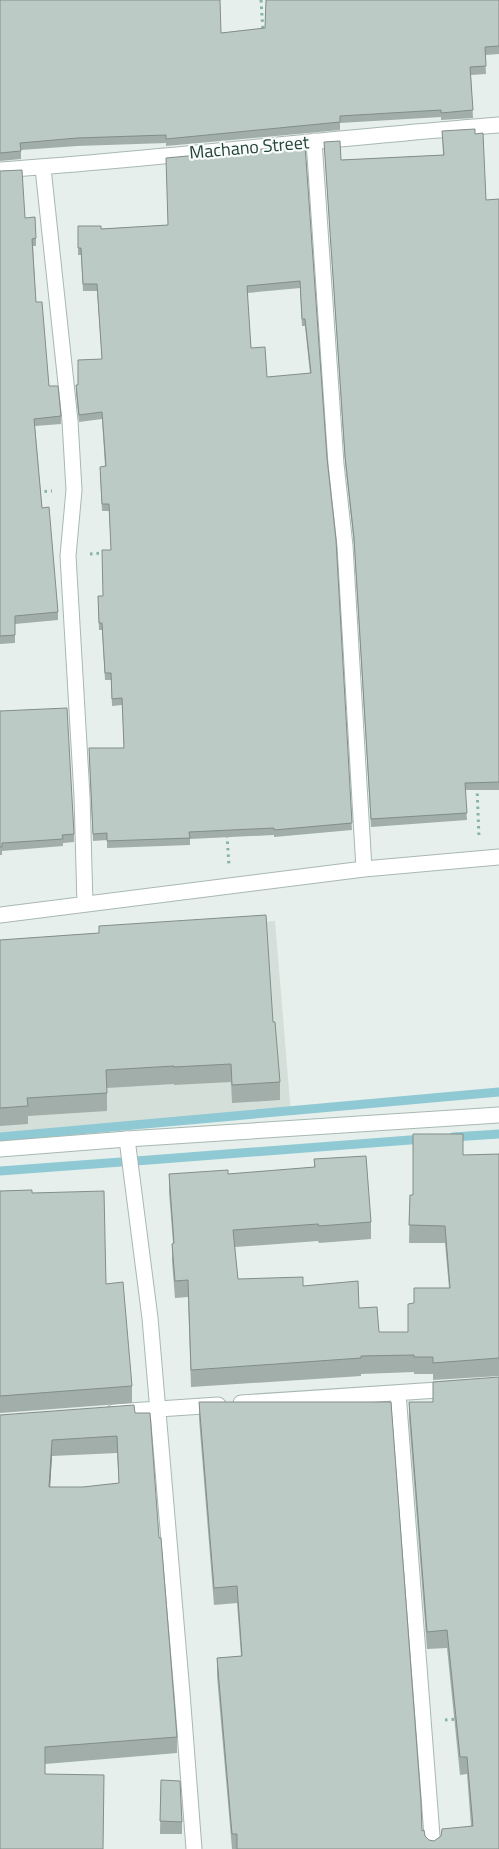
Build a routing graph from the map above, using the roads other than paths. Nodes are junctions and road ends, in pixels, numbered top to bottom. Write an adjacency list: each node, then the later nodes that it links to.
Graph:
1 (499, 126): 2 (street, Machano Street)
2 (314, 141): 3 (street, Machano Street); 6 (street)
3 (43, 168): 4 (street, Machano Street); 7 (street)
4 (0, 170)
5 (499, 857): 6 (street)
6 (364, 868): 7 (street)
7 (85, 904): 8 (street)
8 (0, 915)
9 (499, 1115): 10 (street)
10 (127, 1139): 11 (street); 14 (street)
11 (0, 1149)
12 (472, 1387): 13 (street)
13 (398, 1393): 14 (street); 17 (street)
14 (158, 1409): 15 (street); 16 (street)
15 (98, 1414)
16 (194, 1849)
17 (433, 1849)

